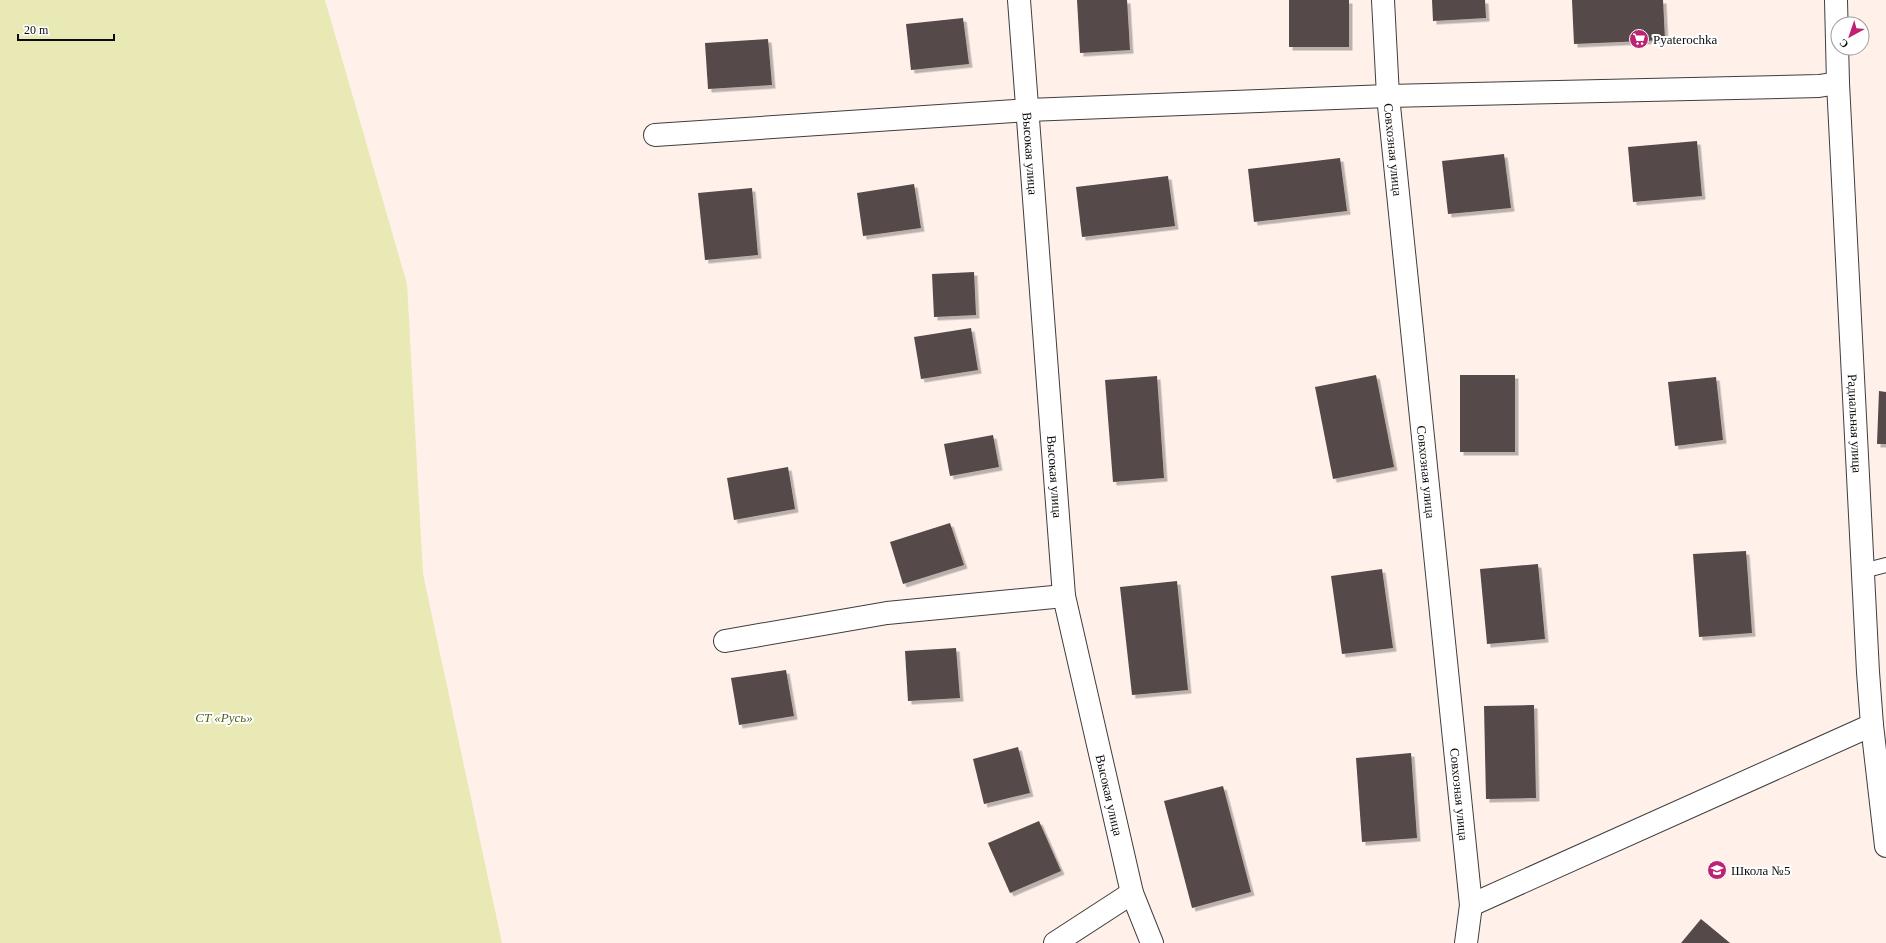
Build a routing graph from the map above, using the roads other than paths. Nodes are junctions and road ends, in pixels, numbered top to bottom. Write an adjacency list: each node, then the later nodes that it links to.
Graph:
1 (1019, 0): 6 (street, Высокая улица)
2 (1383, 0): 5 (street, Совхозная улица)
3 (1836, 0): 4 (street, Радиальная улица)
4 (1838, 84): 5 (street); 9 (street, Радиальная улица)
5 (1388, 96): 6 (street); 15 (street, Совхозная улица)
6 (1028, 110): 7 (street); 10 (street, Высокая улица)
7 (655, 135)
8 (1886, 565): 9 (lane)
9 (1863, 571): 12 (street, Радиальная улица)
10 (1064, 596): 11 (street); 14 (street, Высокая улица)
11 (725, 641)
12 (1872, 725): 13 (street, Радиальная улица); 15 (street)
13 (1886, 846)
14 (1132, 893): 16 (street); 17 (street, Высокая улица)
15 (1471, 905): 18 (street, Совхозная улица)
16 (1055, 943)
17 (1152, 943)
18 (1466, 943)

